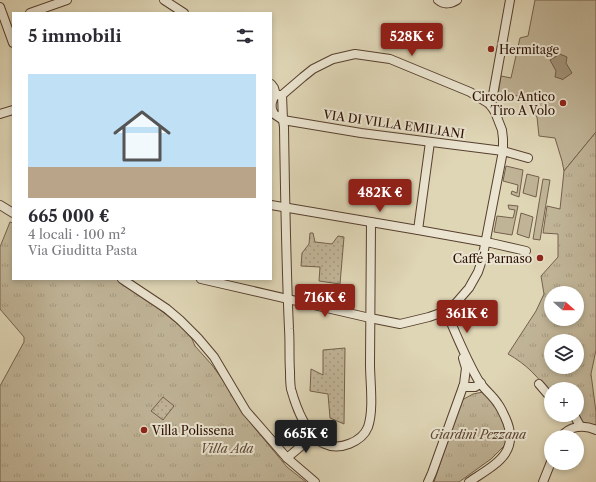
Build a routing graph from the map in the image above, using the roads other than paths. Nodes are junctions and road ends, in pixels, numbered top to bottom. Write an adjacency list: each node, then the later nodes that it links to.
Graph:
1 (66, 0): 7 (street)
2 (164, 0): 8 (street)
3 (438, 0): 4 (street)
4 (457, 0)
5 (510, 0): 14 (street)
6 (0, 7): 9 (street)
7 (33, 12)
8 (182, 12)
9 (6, 22): 10 (street)
10 (12, 40)
11 (272, 85): 12 (street)
12 (279, 95): 13 (street); 14 (street); 18 (street)
13 (272, 100)
14 (491, 106): 20 (street)
15 (12, 110): 17 (street)
16 (272, 110): 18 (street)
17 (0, 114)
18 (283, 120): 19 (street, VIA DI VILLA EMILIANI); 24 (street)
19 (430, 142): 20 (street, VIA DI VILLA EMILIANI); 27 (street)
20 (503, 151): 21 (street, VIA DI VILLA EMILIANI); 28 (street)
21 (528, 158)
22 (0, 205): 25 (street)
23 (272, 205): 24 (street)
24 (286, 207): 26 (street); 32 (street)
25 (12, 212)
26 (371, 222): 27 (street); 34 (street)
27 (418, 230): 28 (street)
28 (485, 242): 29 (street); 33 (street)
29 (526, 251)
30 (123, 280): 45 (street)
31 (205, 280): 32 (street)
32 (287, 299): 34 (street); 44 (street)
33 (444, 312): 34 (street); 35 (street)
34 (370, 318): 44 (street)
35 (468, 366): 36 (street); 38 (street)
36 (481, 383): 38 (street); 49 (street)
37 (539, 384): 39 (street)
38 (463, 387): 48 (street)
39 (544, 390)
40 (578, 422): 41 (street)
41 (580, 426): 42 (street); 43 (street)
42 (569, 430)
43 (596, 430)
44 (313, 436): 45 (street)
45 (287, 458): 47 (street)
46 (548, 470): 50 (street)
47 (315, 482)
48 (428, 482)
49 (468, 482)
50 (543, 482)

